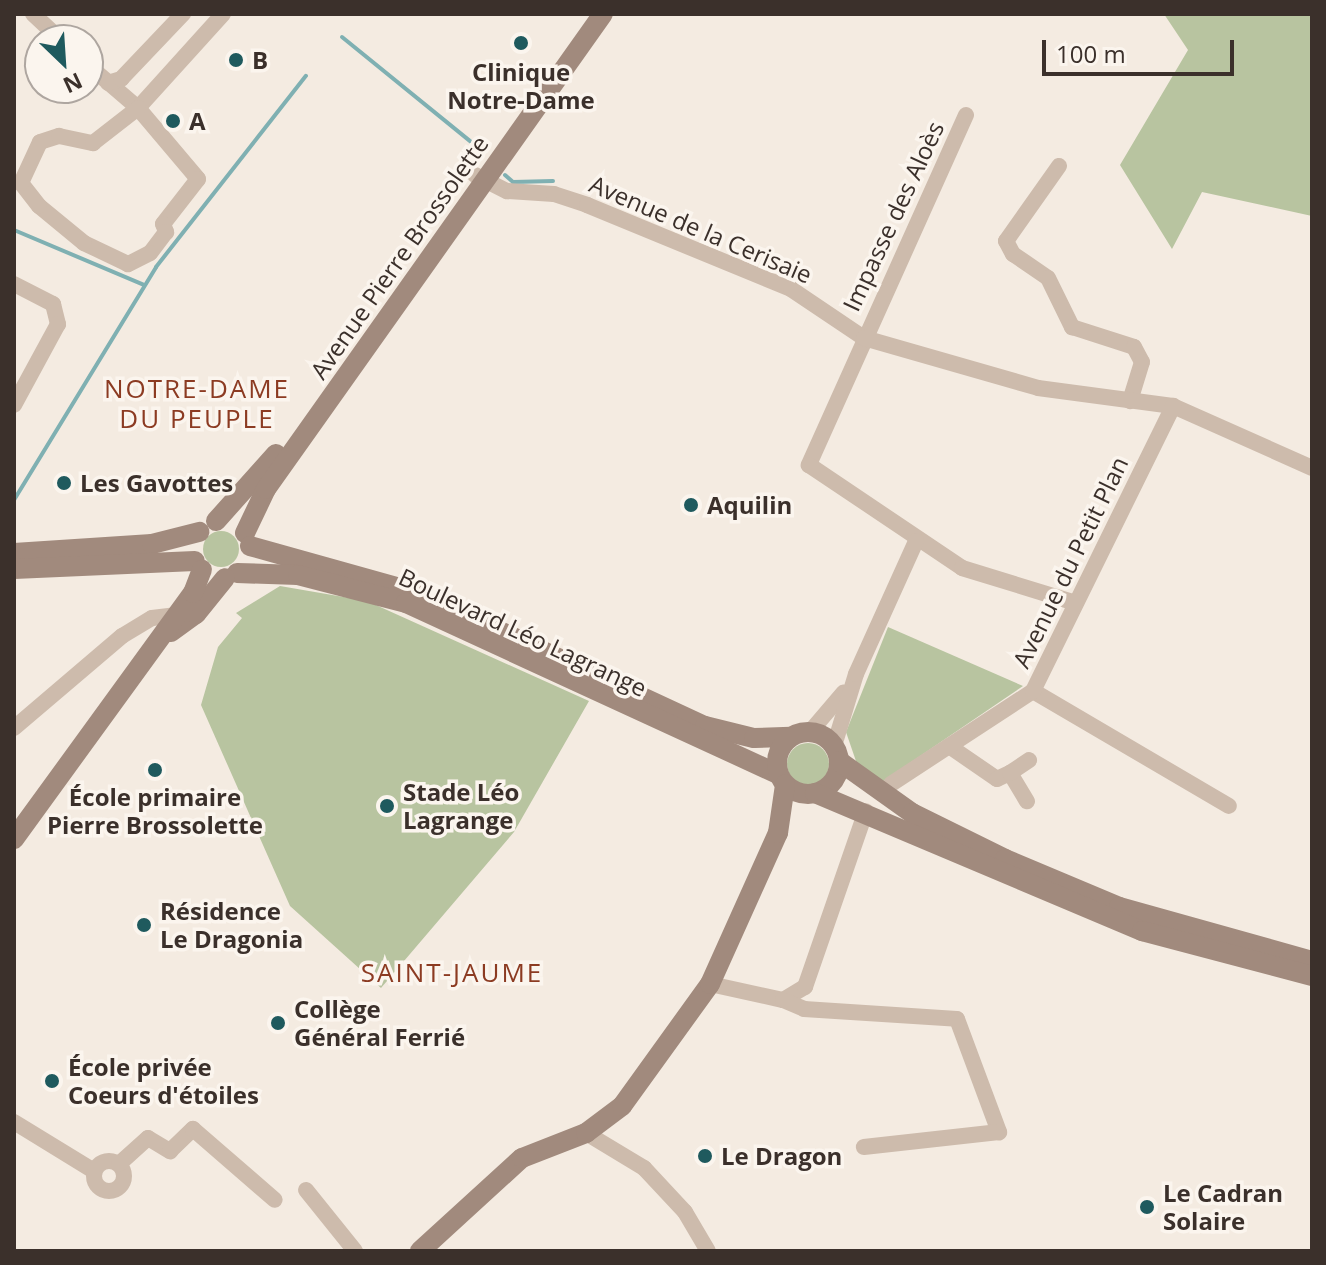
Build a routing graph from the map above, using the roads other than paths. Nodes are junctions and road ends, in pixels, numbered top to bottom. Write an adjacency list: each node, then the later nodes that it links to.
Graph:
1 (183, 14): 6 (street)
2 (223, 14): 7 (street)
3 (589, 14): 10 (main road, Avenue Pierre Brossolette)
4 (603, 14): 10 (main road, Avenue Pierre Brossolette)
5 (104, 79): 6 (street)
6 (108, 83): 7 (street)
7 (138, 108): 7 (street)
8 (966, 115): 12 (street, Impasse des Aloès)
9 (1059, 166): 13 (street)
10 (480, 179): 12 (street, Avenue de la Cerisaie); 17 (main road, Avenue Pierre Brossolette); 18 (main road, Avenue Pierre Brossolette)
11 (14, 284): 14 (street)
12 (864, 338): 13 (street, Avenue de la Cerisaie); 19 (street, Impasse des Aloès)
13 (1130, 401): 15 (street, Avenue de la Cerisaie)
14 (14, 405)
15 (1173, 406): 16 (street, Avenue de la Cerisaie); 24 (street, Avenue du Petit Plan)
16 (1312, 468)
17 (207, 526): 18 (main road, Boulevard Léo Lagrange); 20 (main road); 21 (main road)
18 (248, 540): 23 (main road, Avenue Pierre Brossolette); 29 (main road, Boulevard Léo Lagrange)
19 (916, 541): 24 (street); 26 (street)
20 (14, 553)
21 (198, 566): 22 (main road); 23 (main road, Boulevard Léo Lagrange); 25 (main road)
22 (14, 569)
23 (231, 576): 25 (main road, Avenue Pierre Brossolette); 34 (main road, Boulevard Léo Lagrange)
24 (1076, 603): 27 (street, Avenue du Petit Plan)
25 (174, 623): 28 (street); 41 (main road)
26 (856, 674): 29 (street); 31 (street)
27 (1033, 691): 30 (street, Avenue du Petit Plan); 38 (street)
28 (14, 728)
29 (801, 734): 31 (main road); 34 (main road)
30 (949, 746): 33 (street); 35 (street, Avenue du Petit Plan)
31 (836, 754): 36 (main road); 42 (main road)
32 (1029, 760): 33 (street)
33 (1010, 773): 37 (street)
34 (782, 780): 36 (main road); 40 (main road)
35 (891, 784)
36 (813, 794): 39 (main road); 40 (main road)
37 (1027, 801)
38 (1229, 806)
39 (866, 811): 43 (main road); 45 (street)
40 (778, 833): 44 (main road)
41 (14, 839)
42 (1312, 961)
43 (1312, 976)
44 (710, 984): 45 (street); 47 (main road)
45 (783, 1000): 48 (street)
46 (14, 1122): 50 (street)
47 (586, 1133): 54 (main road); 55 (street)
48 (864, 1147)
49 (119, 1164): 50 (street); 50 (street); 52 (street)
50 (94, 1171)
51 (306, 1190): 53 (street)
52 (275, 1200)
53 (355, 1251)
54 (420, 1251)
55 (708, 1251)

